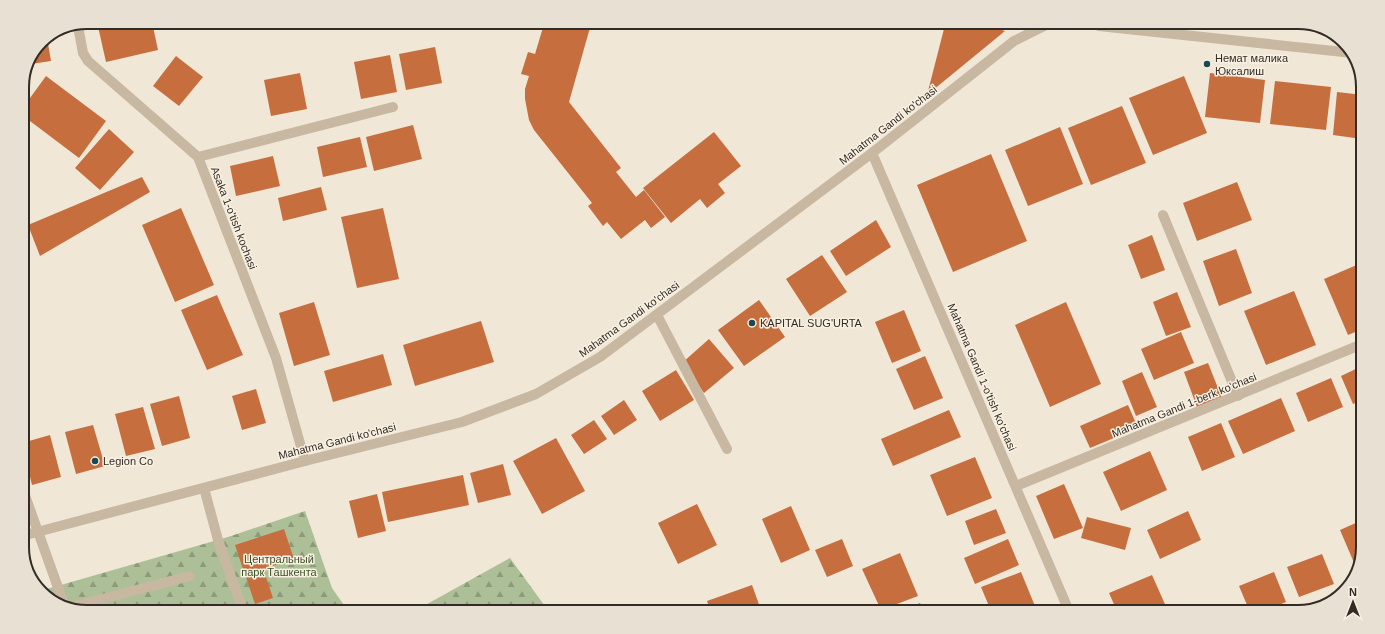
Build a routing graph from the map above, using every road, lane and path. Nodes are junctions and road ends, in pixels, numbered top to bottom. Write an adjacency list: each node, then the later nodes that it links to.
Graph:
1 (79, 29): 7 (street, Asaka 1-o'tish kochasi)
2 (1038, 29): 6 (street, Mahatma Gandi ko'chasi)
3 (1127, 29): 4 (street)
4 (1344, 52)
5 (393, 107): 7 (street)
6 (872, 153): 9 (street, Mahatma Gandi ko'chasi); 14 (street, Mahatma Gandi 1-o'tish ko'chasi)
7 (198, 157): 13 (street, Asaka 1-o'tish kochasi)
8 (1163, 215): 11 (street)
9 (657, 315): 12 (street); 13 (street, Mahatma Gandi ko'chasi)
10 (1356, 347): 11 (street, Mahatma Gandi 1-berk ko'chasi)
11 (1238, 396): 14 (street, Mahatma Gandi 1-berk ko'chasi)
12 (727, 449)
13 (305, 461): 15 (street, Mahatma Gandi ko'chasi)
14 (1016, 486): 23 (street, Mahatma Gandi 1-o'tish ko'chasi)
15 (204, 488): 17 (street, Mahatma Gandi ko'chasi); 22 (street)
16 (29, 505): 17 (street)
17 (39, 531): 18 (street, Mahatma Gandi ko'chasi); 20 (street)
18 (29, 534)
19 (190, 576): 21 (street)
20 (62, 600)
21 (81, 604)
22 (241, 605)
23 (1066, 605)

